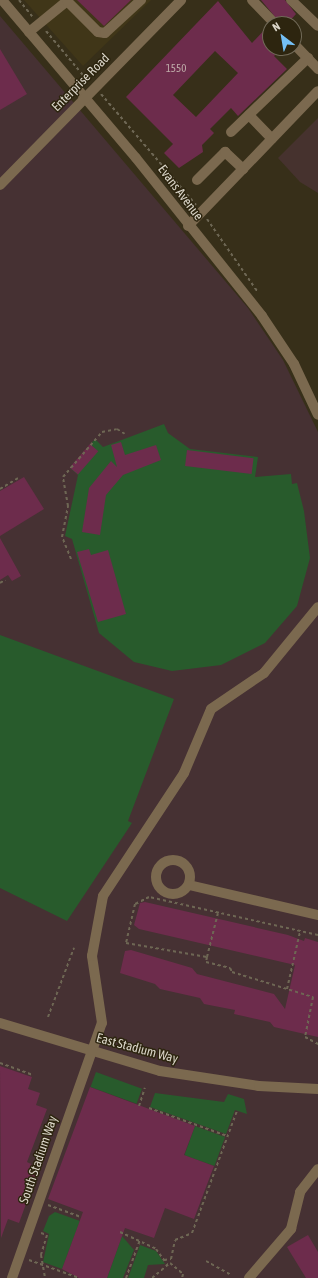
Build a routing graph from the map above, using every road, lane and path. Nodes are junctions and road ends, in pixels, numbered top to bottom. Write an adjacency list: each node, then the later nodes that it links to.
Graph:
1 (2, 0): 11 (street, Evans Avenue)
2 (19, 0): 9 (path)
3 (66, 0): 4 (street); 9 (street)
4 (141, 0)
5 (181, 0): 15 (street, Enterprise Road)
6 (252, 0): 8 (street)
7 (291, 0): 10 (street)
8 (267, 16)
9 (39, 24): 11 (street); 15 (path)
10 (318, 26)
11 (29, 32): 17 (street, Evans Avenue)
12 (302, 52): 13 (street)
13 (308, 58): 14 (street); 18 (street)
14 (318, 69)
15 (95, 88): 17 (street, Enterprise Road); 24 (path)
16 (318, 91): 20 (street)
17 (85, 97): 23 (street, Enterprise Road); 25 (street, Evans Avenue)
18 (249, 115): 19 (street); 20 (street)
19 (231, 132)
20 (272, 139): 21 (street)
21 (242, 169): 22 (street); 24 (street)
22 (197, 180)
23 (0, 185)
24 (202, 212): 25 (street); 26 (path)
25 (188, 226): 27 (street, Evans Avenue)
26 (217, 231)
27 (318, 415)
28 (125, 434): 31 (path)
29 (18, 478): 30 (path)
30 (0, 489)
31 (71, 559)
32 (5, 580): 33 (path)
33 (0, 583)
34 (318, 607): 46 (street, South Stadium Way)
35 (189, 885): 37 (street)
36 (218, 913): 38 (path); 41 (path); 41 (path)
37 (318, 915)
38 (300, 932): 39 (path); 42 (path)
39 (318, 935)
40 (74, 948): 43 (path)
41 (207, 957): 42 (path)
42 (287, 989): 45 (path)
43 (48, 1017)
44 (0, 1023): 46 (street, East Stadium Way)
45 (318, 1044)
46 (91, 1050): 50 (street, East Stadium Way); 67 (street, South Stadium Way)
47 (0, 1063): 48 (path)
48 (33, 1076)
49 (145, 1088): 51 (path)
50 (318, 1089)
51 (139, 1106)
52 (149, 1108): 54 (path)
53 (237, 1111): 54 (path)
54 (227, 1136): 62 (path)
55 (318, 1169): 73 (street)
56 (45, 1204): 57 (path)
57 (81, 1217)
58 (120, 1232): 60 (path)
59 (41, 1233): 64 (path)
60 (140, 1239): 62 (path); 70 (path)
61 (26, 1259): 64 (path)
62 (164, 1260): 65 (path)
63 (206, 1262): 66 (path)
64 (41, 1264): 68 (path); 69 (path)
65 (167, 1264): 71 (path); 72 (path)
66 (231, 1275)
67 (12, 1278)
68 (45, 1278)
69 (79, 1278)
70 (126, 1278)
71 (152, 1278)
72 (182, 1278)
73 (249, 1278)

